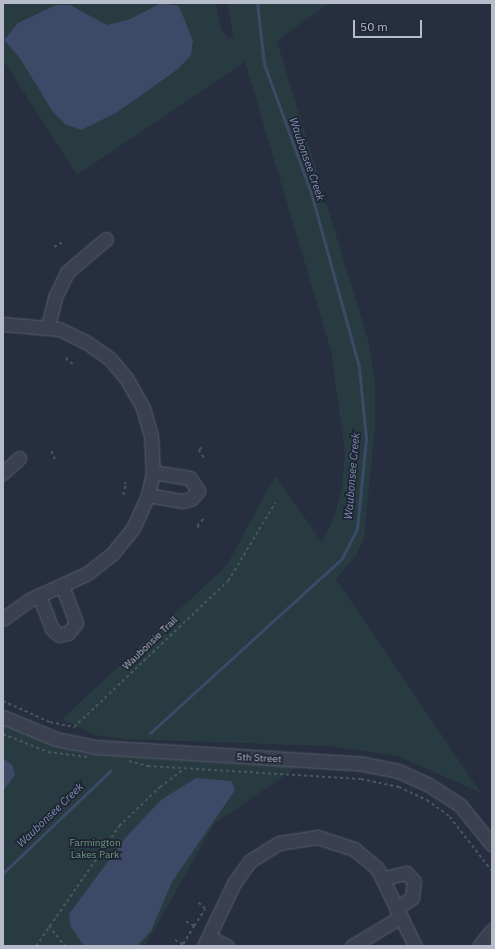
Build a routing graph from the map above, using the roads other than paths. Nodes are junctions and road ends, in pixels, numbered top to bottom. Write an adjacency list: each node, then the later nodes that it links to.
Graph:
1 (106, 238): 3 (street)
2 (3, 324): 3 (street)
3 (48, 326): 5 (street)
4 (19, 458): 6 (street)
5 (153, 472): 7 (street); 7 (street)
6 (3, 473)
7 (148, 495): 8 (street)
8 (62, 585): 9 (street); 9 (street)
9 (39, 594): 10 (street)
10 (4, 617)
11 (3, 717): 12 (street, 5th Street)
12 (492, 845)
13 (384, 878): 14 (street); 14 (street); 16 (street)
14 (398, 913): 19 (street); 20 (street)
15 (492, 930): 21 (street)
16 (206, 941): 18 (street)
17 (492, 942): 21 (street)
18 (227, 946)
19 (352, 946)
20 (415, 946)
21 (479, 946)

